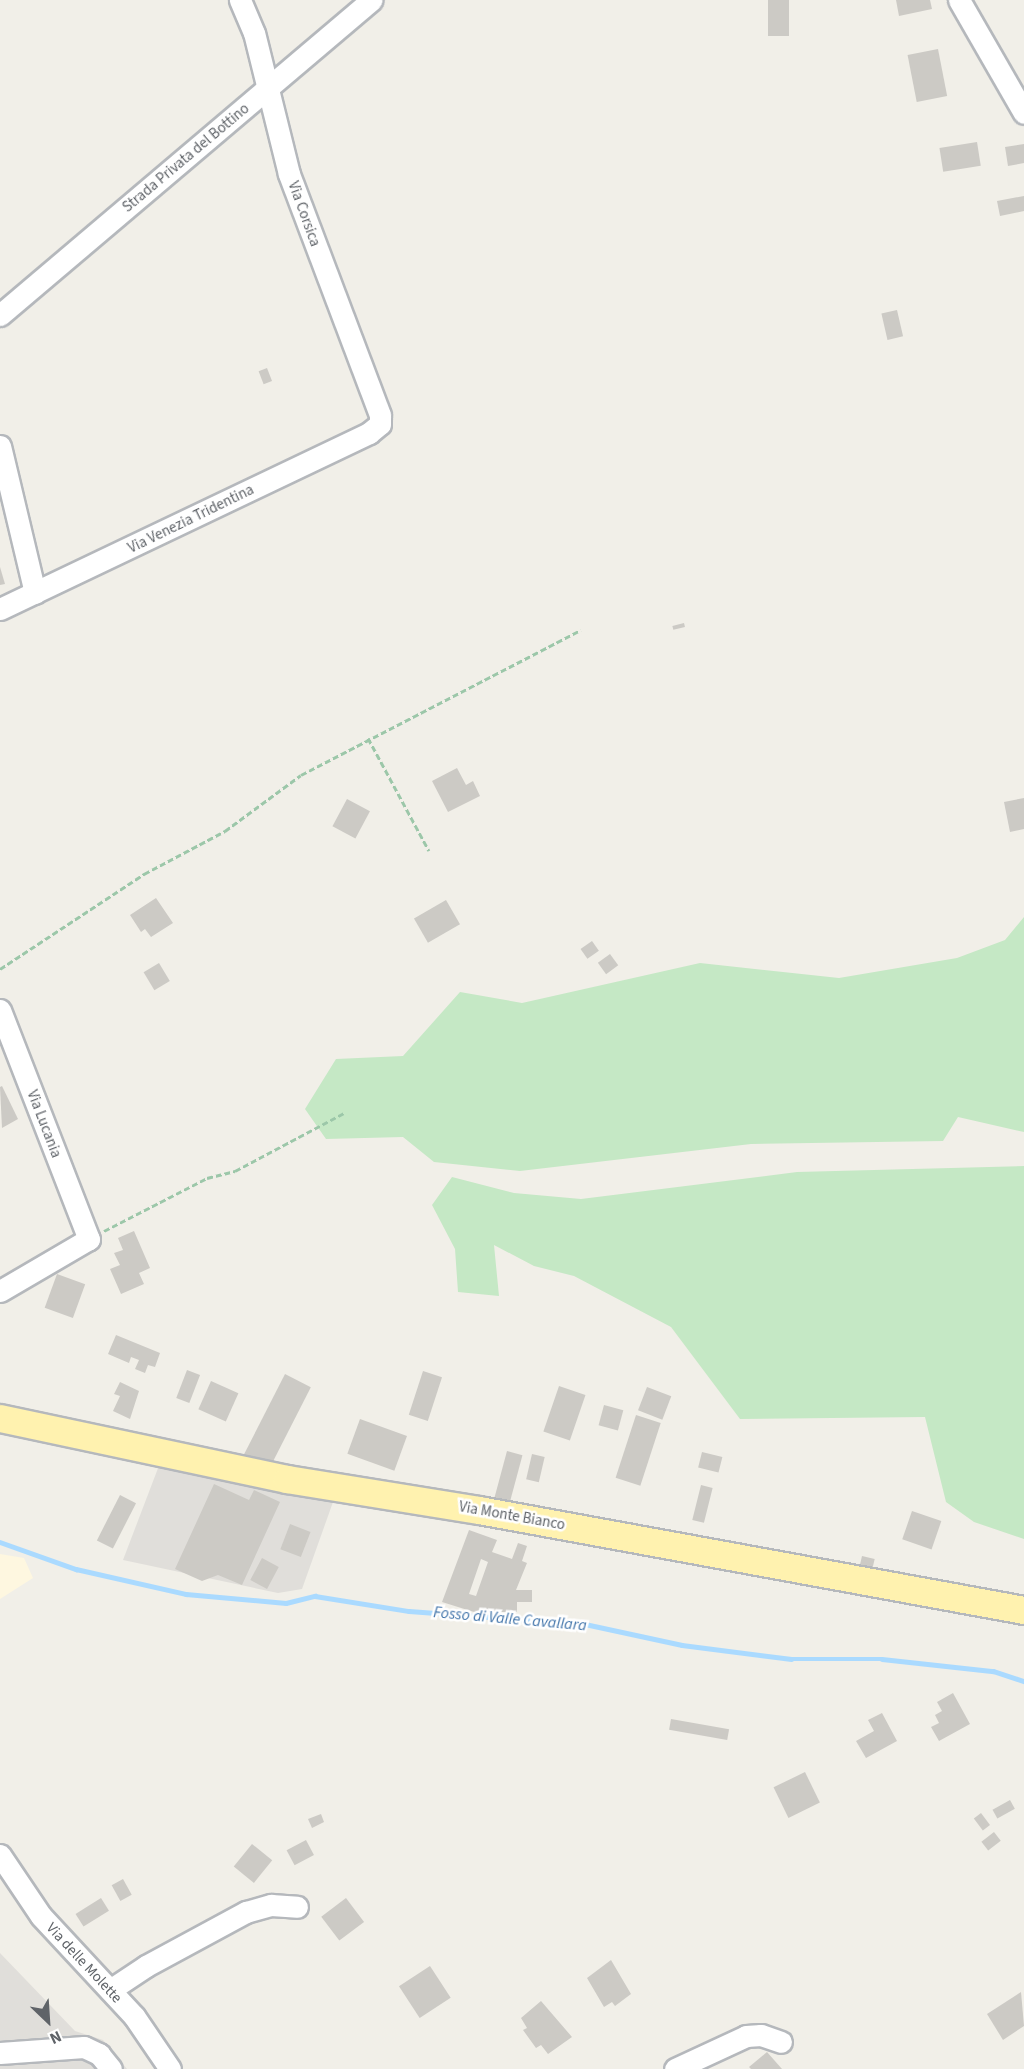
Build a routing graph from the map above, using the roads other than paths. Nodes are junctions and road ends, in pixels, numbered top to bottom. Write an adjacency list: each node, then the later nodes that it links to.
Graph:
1 (240, 0): 4 (street, Via Corsica)
2 (371, 0): 4 (street, Strada Privata del Bottino)
3 (959, 0): 5 (street)
4 (266, 90): 6 (street, Strada Privata del Bottino); 7 (street, Via Corsica)
5 (1024, 113)
6 (0, 315)
7 (380, 424): 9 (street, Via Venezia Tridentina)
8 (0, 446): 9 (street)
9 (35, 593): 10 (street, Via Venezia Tridentina)
10 (0, 609)
11 (0, 1010): 12 (street, Via Lucania)
12 (0, 1291)
13 (0, 1418): 14 (main road, Via Monte Bianco)
14 (1024, 1610)
15 (0, 1855): 17 (street, Via delle Molette)
16 (297, 1907): 17 (street)
17 (110, 1990): 21 (street, Via delle Molette)
18 (781, 2042): 22 (street)
19 (0, 2053): 20 (street)
20 (111, 2069)
21 (170, 2069)
22 (675, 2069)

